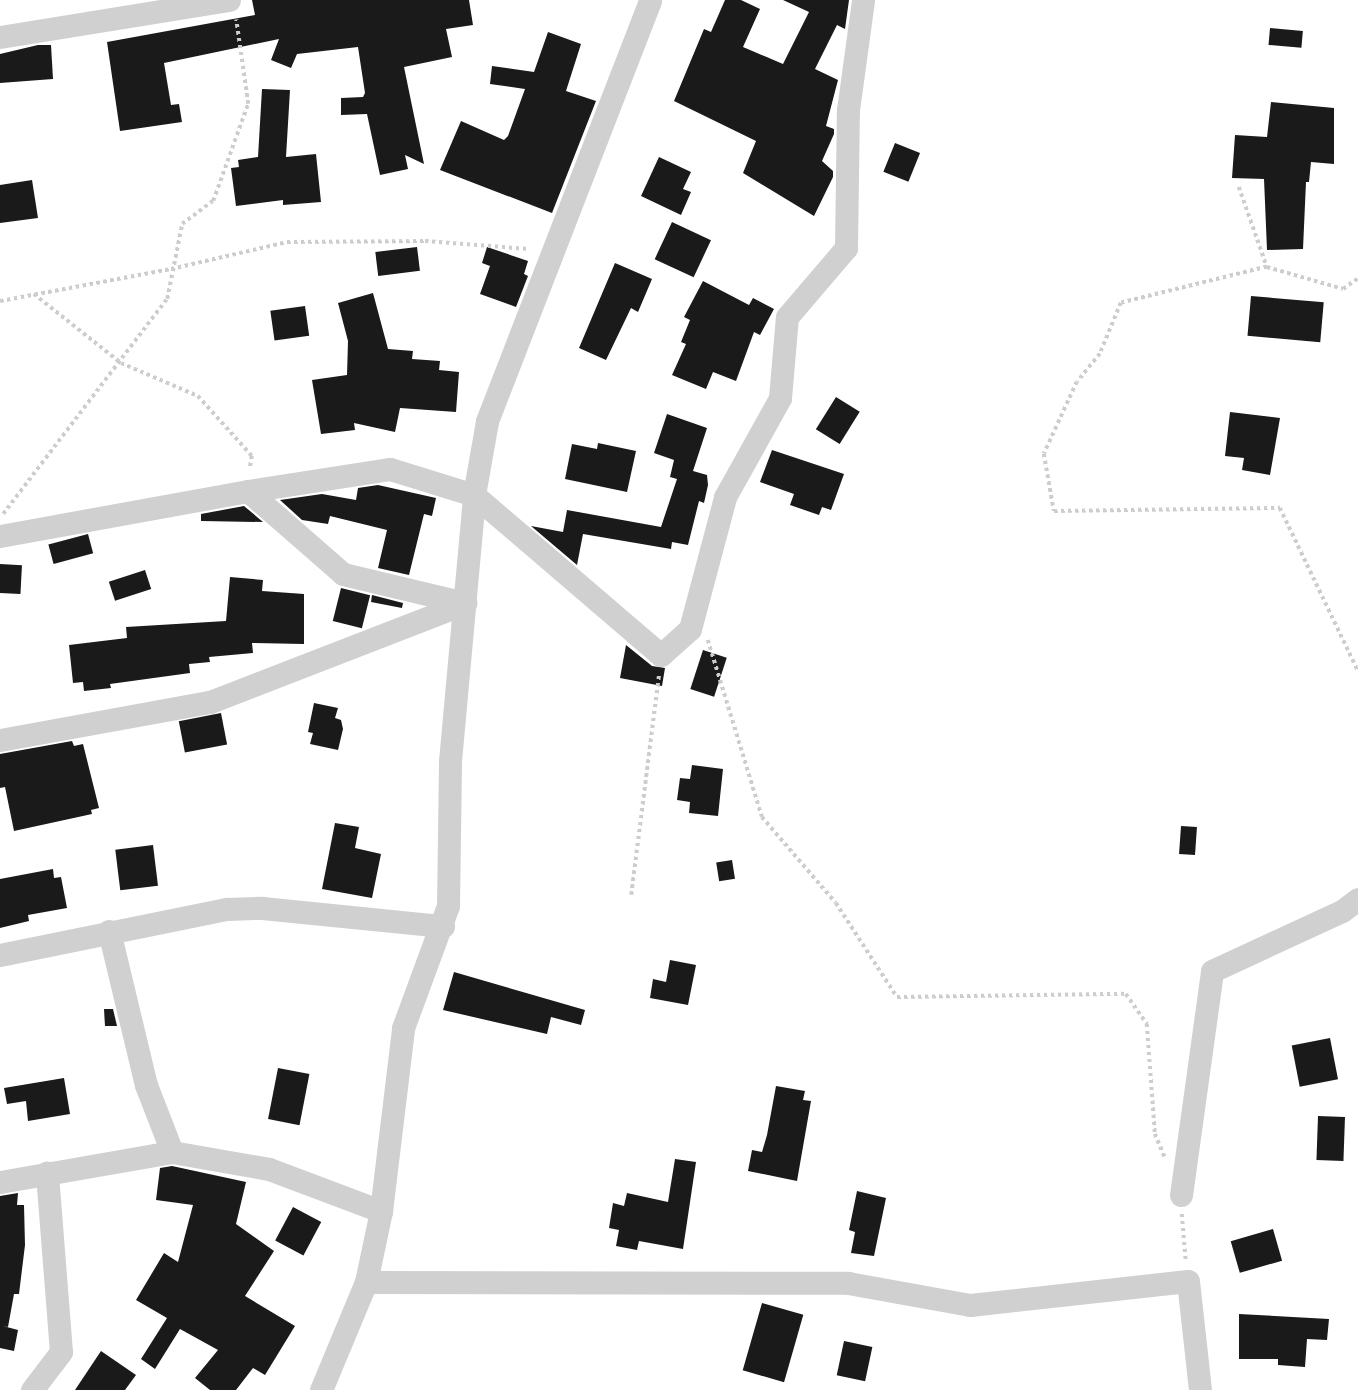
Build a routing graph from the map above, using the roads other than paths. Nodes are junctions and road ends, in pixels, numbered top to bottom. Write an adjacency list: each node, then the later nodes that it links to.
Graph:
1 (650, 0): 6 (street)
2 (863, 0): 6 (street)
3 (232, 6): 4 (street)
4 (0, 37)
5 (248, 491): 6 (street); 7 (street); 8 (street)
6 (474, 495): 8 (street)
7 (0, 536)
8 (465, 603): 9 (street); 11 (street)
9 (0, 740)
10 (1358, 900): 17 (street)
11 (443, 926): 12 (street); 18 (street)
12 (109, 931): 13 (street); 14 (street)
13 (0, 955)
14 (172, 1152): 15 (street); 18 (street)
15 (47, 1173): 16 (street); 20 (street)
16 (0, 1182)
17 (1181, 1195)
18 (381, 1211): 19 (street)
19 (366, 1282): 21 (street); 22 (street)
20 (32, 1390)
21 (321, 1390)
22 (1200, 1390)

